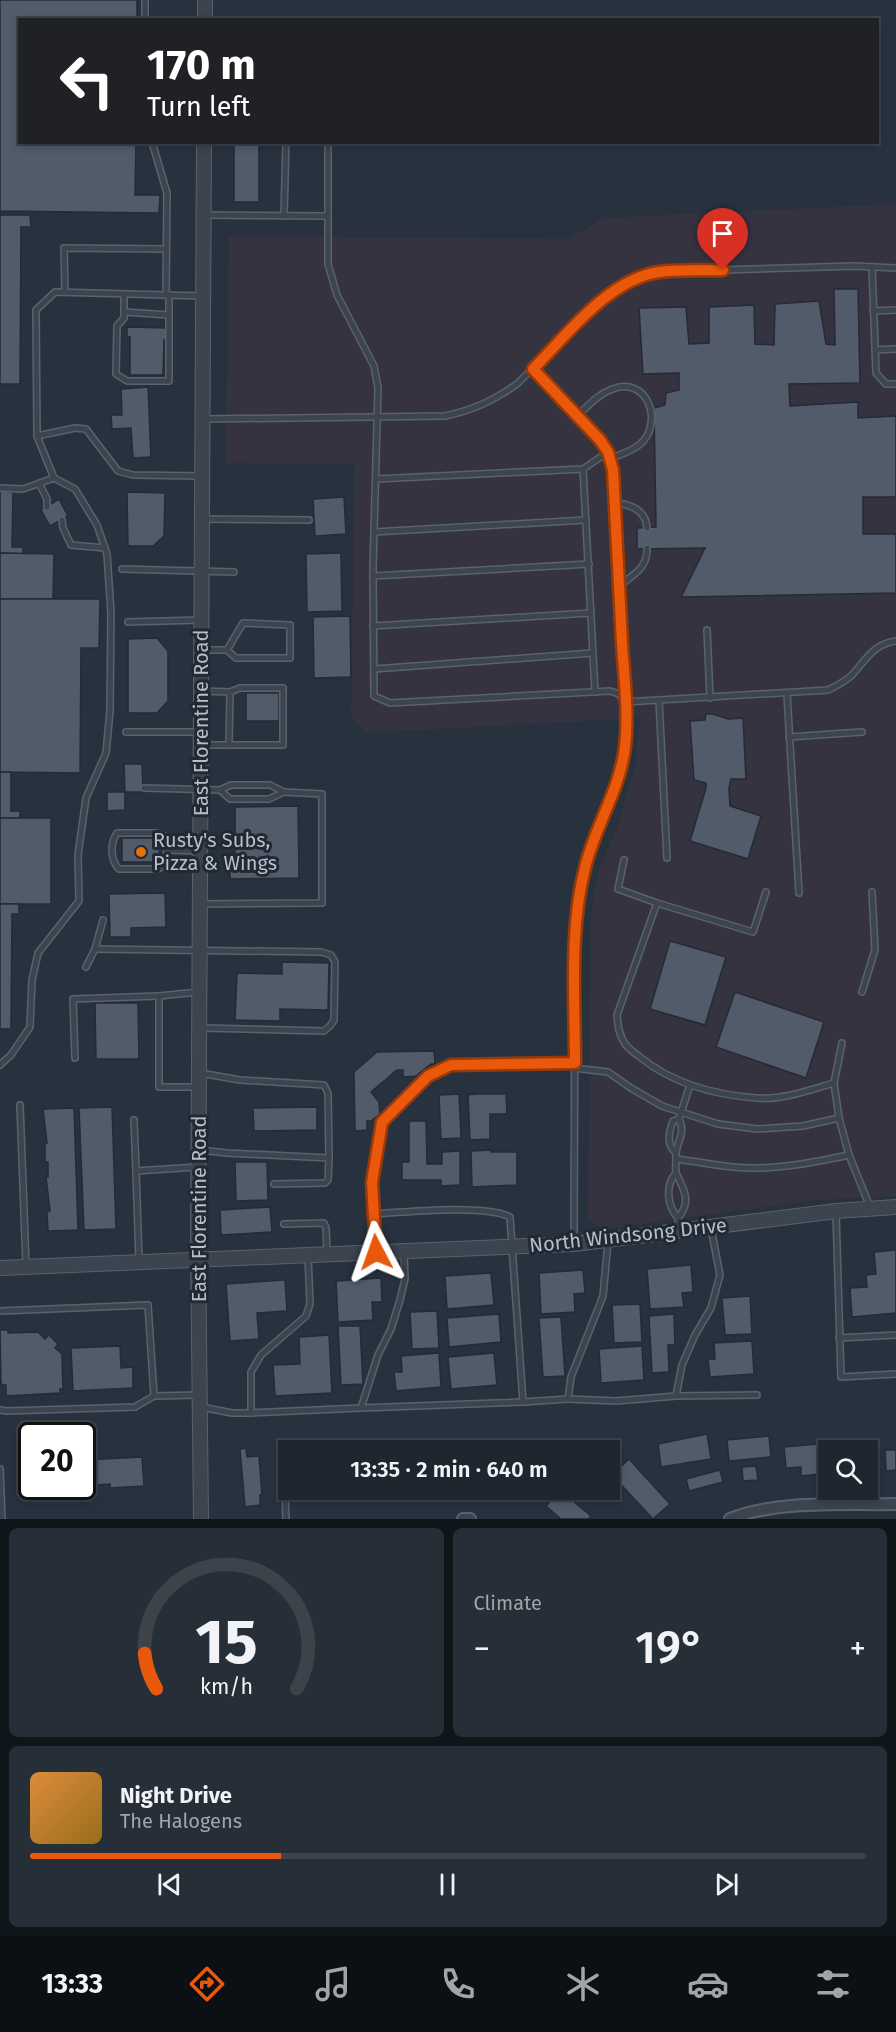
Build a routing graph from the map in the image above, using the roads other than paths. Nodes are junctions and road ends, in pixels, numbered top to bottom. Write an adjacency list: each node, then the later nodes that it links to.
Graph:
1 (145, 0): 3 (lane)
2 (205, 0): 4 (street)
3 (145, 18)
4 (205, 18)
5 (153, 144): 12 (lane)
6 (204, 144): 9 (street, East Florentine Road)
7 (286, 144): 10 (lane)
8 (328, 144): 11 (lane)
9 (204, 215): 10 (lane); 18 (street, East Florentine Road)
10 (285, 216): 11 (lane)
11 (328, 216): 28 (lane)
12 (166, 249): 15 (lane); 17 (lane)
13 (872, 267): 14 (lane); 20 (lane); 25 (lane)
14 (896, 268)
15 (65, 292): 16 (lane); 30 (lane)
16 (124, 294): 17 (lane); 21 (lane)
17 (168, 295): 18 (lane); 22 (lane)
18 (204, 296): 29 (street, East Florentine Road)
19 (896, 310): 20 (lane)
20 (873, 311): 24 (lane)
21 (124, 312): 22 (lane); 22 (lane)
22 (169, 315)
23 (896, 349): 24 (lane)
24 (875, 351): 26 (lane)
25 (533, 369): 27 (lane); 28 (lane)
26 (896, 384)
27 (577, 416): 31 (lane); 32 (lane)
28 (378, 417): 29 (lane); 36 (lane)
29 (203, 419): 34 (street, East Florentine Road)
30 (37, 436): 34 (lane); 35 (lane)
31 (608, 452): 32 (lane); 33 (lane)
32 (610, 459): 40 (lane)
33 (583, 469): 36 (lane); 46 (lane)
34 (202, 476): 43 (street, East Florentine Road)
35 (54, 478): 37 (lane); 51 (lane)
36 (376, 478): 50 (lane)
37 (39, 483): 38 (lane); 39 (lane)
38 (0, 488)
39 (47, 499): 41 (lane); 42 (lane)
40 (614, 502): 49 (lane); 58 (lane)
41 (53, 503)
42 (46, 507)
43 (202, 519): 45 (lane); 55 (street, East Florentine Road)
44 (62, 520): 48 (lane)
45 (309, 520)
46 (586, 520): 50 (lane); 53 (lane)
47 (56, 523): 48 (lane)
48 (63, 528): 51 (lane)
49 (647, 528)
50 (374, 532): 57 (lane)
51 (105, 548): 104 (lane)
52 (647, 548): 58 (lane)
53 (589, 564): 57 (lane); 59 (lane)
54 (122, 569): 55 (lane)
55 (202, 571): 56 (lane); 60 (street, East Florentine Road)
56 (234, 572)
57 (373, 576): 62 (lane)
58 (619, 586): 75 (lane)
59 (591, 613): 62 (lane); 67 (lane)
60 (202, 620): 61 (lane); 65 (street, East Florentine Road)
61 (128, 621)
62 (374, 626): 68 (lane)
63 (707, 630): 73 (lane)
64 (896, 641): 72 (lane)
65 (201, 650): 66 (lane); 69 (street, East Florentine Road)
66 (228, 650): 66 (lane)
67 (593, 653): 68 (lane); 71 (lane)
68 (374, 669): 71 (lane)
69 (201, 691): 70 (lane); 79 (street, East Florentine Road)
70 (231, 692): 80 (lane); 80 (lane)
71 (595, 692): 75 (lane)
72 (787, 694): 73 (lane); 78 (lane)
73 (710, 698): 74 (lane)
74 (659, 700): 75 (lane); 87 (lane)
75 (625, 702): 105 (lane)
76 (126, 732): 79 (lane)
77 (862, 732): 78 (lane)
78 (789, 737): 91 (lane)
79 (201, 738): 80 (lane); 82 (street, East Florentine Road)
80 (229, 745)
81 (144, 788): 82 (lane)
82 (201, 789): 83 (lane); 86 (street, East Florentine Road)
83 (220, 790): 84 (lane); 84 (lane)
84 (284, 792): 93 (lane)
85 (167, 850): 85 (lane); 86 (lane)
86 (200, 851): 93 (street, East Florentine Road)
87 (667, 858)
88 (624, 860): 92 (lane)
89 (766, 892): 92 (lane)
90 (872, 892): 99 (lane)
91 (799, 893)
92 (657, 903): 108 (lane)
93 (200, 904): 96 (street, East Florentine Road)
94 (103, 920): 95 (lane)
95 (95, 949): 96 (lane); 97 (lane)
96 (200, 951): 98 (street, East Florentine Road); 101 (lane)
97 (86, 967)
98 (199, 992): 100 (lane); 101 (street, East Florentine Road)
99 (862, 992)
100 (159, 996): 103 (lane); 106 (lane)
101 (199, 1028): 106 (street, East Florentine Road)
102 (842, 1043): 107 (lane)
103 (75, 1058)
104 (0, 1065)
105 (574, 1066): 110 (lane); 125 (lane); 130 (lane)
106 (199, 1080): 114 (street, East Florentine Road); 117 (lane)
107 (834, 1083): 108 (lane); 111 (lane)
108 (690, 1085): 110 (lane)
109 (20, 1105): 139 (lane)
110 (681, 1112): 111 (lane); 112 (lane)
111 (839, 1118): 116 (lane)
112 (679, 1119): 115 (lane); 115 (lane)
113 (134, 1120): 119 (lane)
114 (198, 1149): 117 (lane); 118 (street, East Florentine Road)
115 (675, 1155): 116 (lane); 120 (lane)
116 (849, 1155): 123 (lane)
117 (329, 1158): 121 (lane)
118 (198, 1167): 119 (lane); 136 (street, East Florentine Road)
119 (136, 1171): 137 (lane)
120 (676, 1173): 127 (lane); 127 (lane)
121 (273, 1184)
122 (896, 1207): 123 (street, North Windsong Drive)
123 (870, 1208): 124 (street, North Windsong Drive)
124 (836, 1211): 128 (street, North Windsong Drive); 142 (lane)
125 (374, 1214): 131 (lane); 133 (lane)
126 (284, 1224): 134 (lane)
127 (678, 1224): 128 (street, North Windsong Drive); 129 (street, North Windsong Drive)
128 (710, 1226): 146 (lane)
129 (608, 1240): 130 (street, North Windsong Drive); 147 (lane)
130 (574, 1244): 131 (street, North Windsong Drive)
131 (513, 1247): 132 (street, North Windsong Drive); 149 (lane)
132 (404, 1251): 133 (street, North Windsong Drive); 150 (lane)
133 (376, 1252): 134 (street, North Windsong Drive)
134 (327, 1254): 135 (street, North Windsong Drive)
135 (308, 1255): 136 (street, North Windsong Drive); 152 (lane)
136 (198, 1261): 137 (street, North Windsong Drive); 148 (street, East Florentine Road)
137 (140, 1263): 139 (street, North Windsong Drive)
138 (0, 1268): 139 (street, North Windsong Drive)
139 (26, 1268)
140 (0, 1311): 145 (lane)
141 (896, 1335): 142 (lane)
142 (839, 1338): 143 (lane)
143 (896, 1374)
144 (757, 1395): 146 (lane)
145 (154, 1396): 148 (lane); 151 (lane)
146 (676, 1396): 147 (lane)
147 (568, 1400): 149 (lane)
148 (200, 1401): 152 (lane); 157 (street, East Florentine Road)
149 (523, 1402): 150 (lane)
150 (361, 1408): 152 (lane)
151 (0, 1410)
152 (251, 1413)
153 (0, 1469): 156 (lane)
154 (285, 1500): 158 (lane)
155 (896, 1504): 161 (street)
156 (2, 1519)
157 (201, 1519)
158 (286, 1519)
159 (463, 1519): 160 (street)
160 (470, 1519)
161 (730, 1519)

